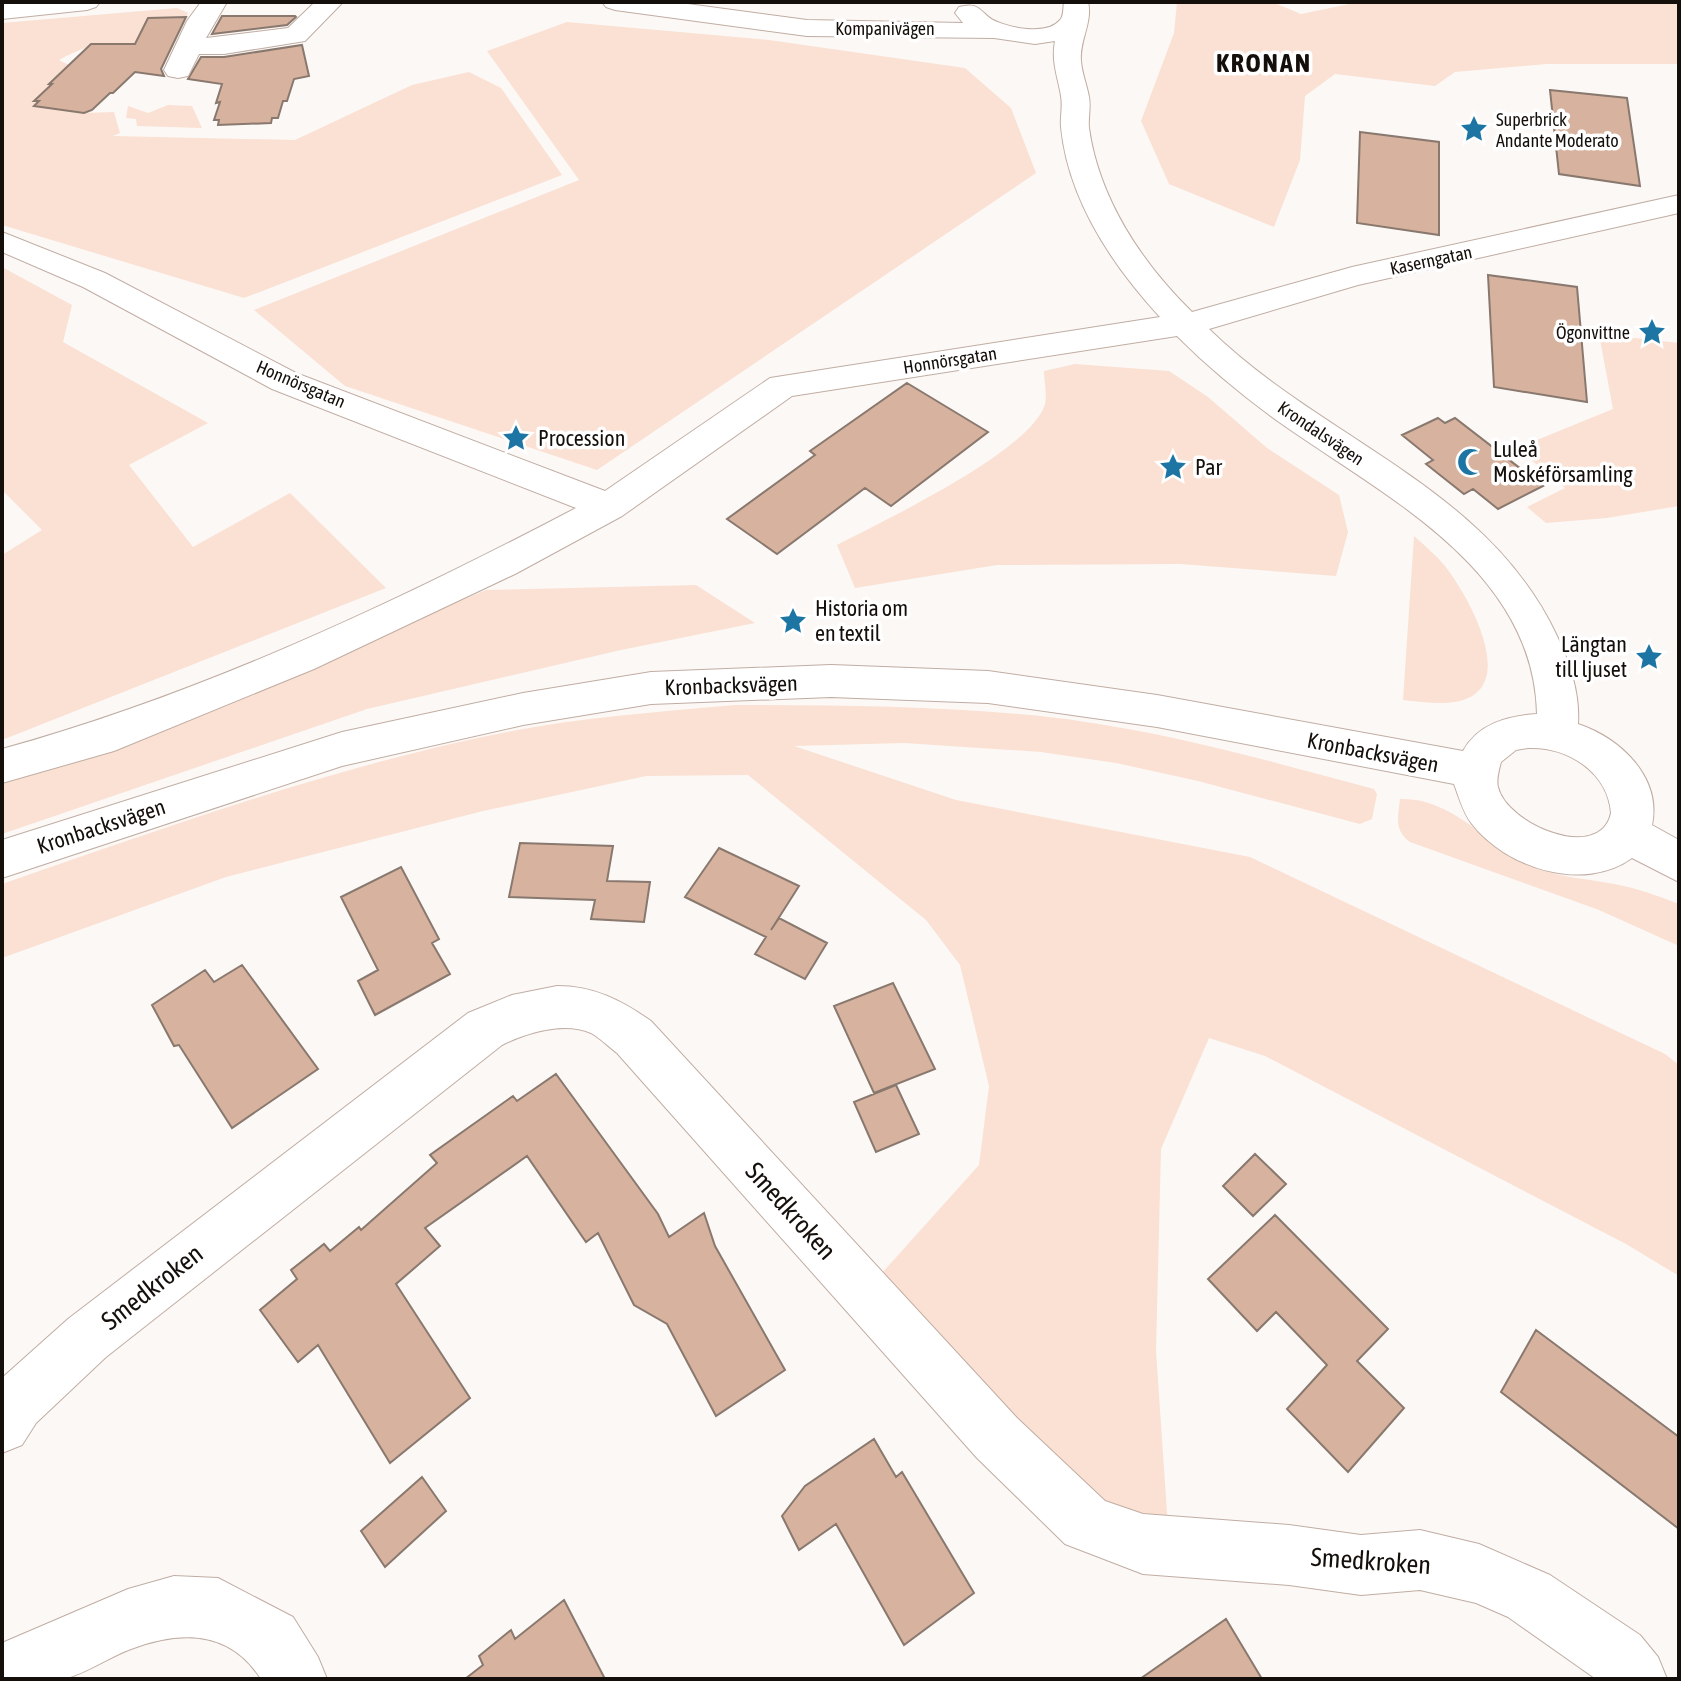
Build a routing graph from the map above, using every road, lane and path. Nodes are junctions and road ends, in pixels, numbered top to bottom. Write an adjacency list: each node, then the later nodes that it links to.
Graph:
1 (87, 2): 8 (street)
2 (214, 2): 12 (street)
3 (330, 2): 12 (street)
4 (615, 2): 10 (street, Kompanivägen)
5 (958, 2): 10 (street, Kompanivägen)
6 (968, 2): 11 (street, Krondalsvägen)
7 (1105, 2): 9 (street)
8 (2, 11)
9 (1076, 13): 11 (street, Kompanivägen); 14 (street, Krondalsvägen)
10 (780, 23): 11 (street, Kompanivägen)
11 (994, 32): 14 (street, Krondalsvägen)
12 (189, 46): 13 (street)
13 (177, 73)
14 (1075, 127): 17 (street, Krondalsvägen)
15 (1679, 204): 17 (street, Kaserngatan)
16 (2, 241): 18 (street, Honnörsgatan)
17 (1185, 324): 18 (street, Honnörsgatan); 19 (street, Krondalsvägen)
18 (609, 507): 20 (street, Honnörsgatan)
19 (1556, 734): 21 (street); 22 (street)
20 (2, 766)
21 (1475, 771): 22 (street); 23 (street, Kronbacksvägen)
22 (1628, 833): 24 (street)
23 (2, 859)
24 (1679, 863)
25 (2, 1425): 28 (street, Smedkroken)
26 (9, 1663): 27 (street)
27 (296, 1679)
28 (1636, 1679)

